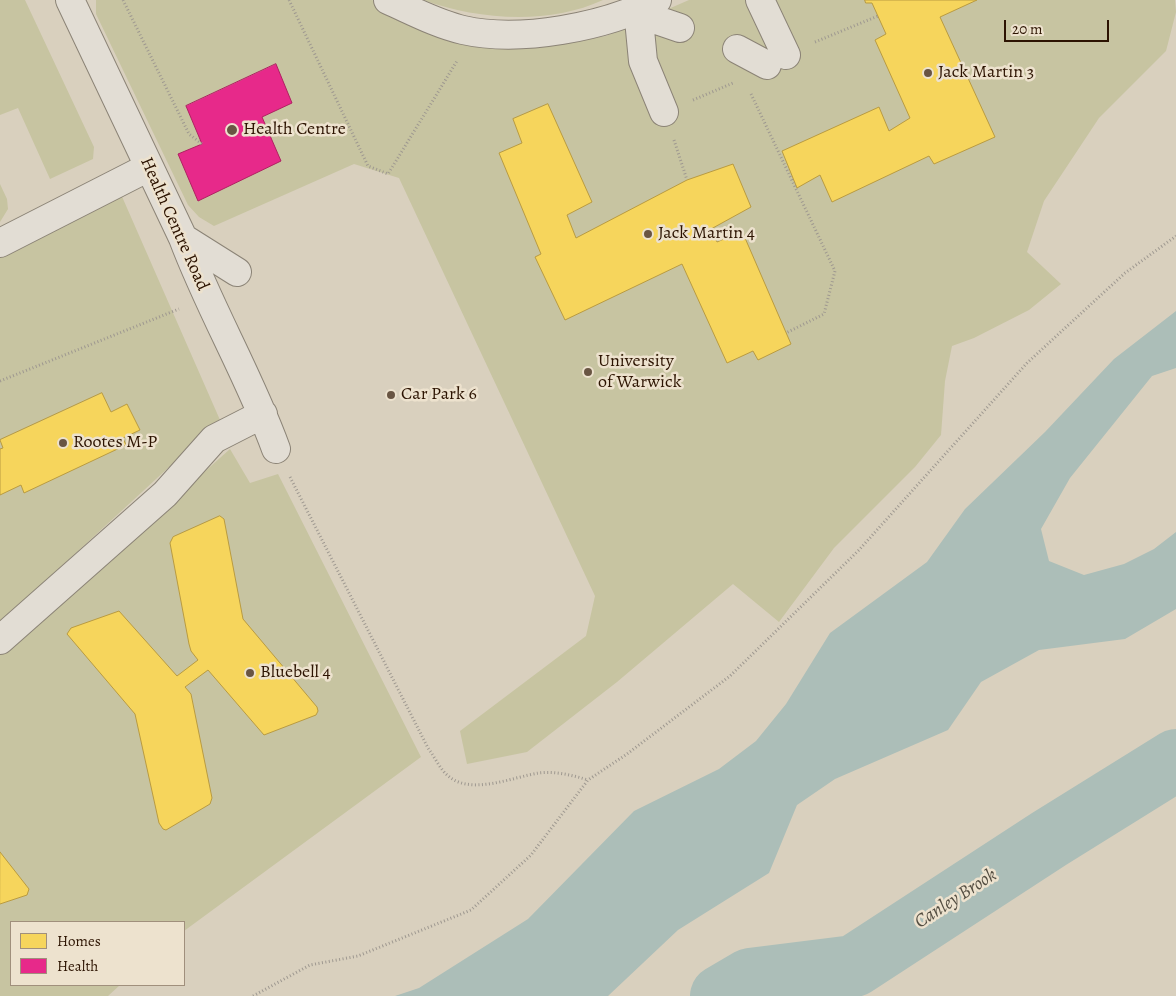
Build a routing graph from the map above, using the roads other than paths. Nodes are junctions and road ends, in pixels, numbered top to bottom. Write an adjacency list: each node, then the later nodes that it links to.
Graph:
1 (70, 0): 8 (street, Health Centre Road)
2 (388, 0): 4 (street)
3 (760, 0): 6 (street)
4 (645, 8): 5 (street); 7 (street)
5 (680, 28)
6 (737, 49)
7 (664, 112)
8 (149, 167): 9 (street, Health Centre Road); 10 (street)
9 (183, 238): 11 (street); 12 (street, Health Centre Road)
10 (0, 243)
11 (238, 272)
12 (263, 414): 13 (street, Health Centre Road); 14 (street)
13 (276, 449)
14 (0, 640)

